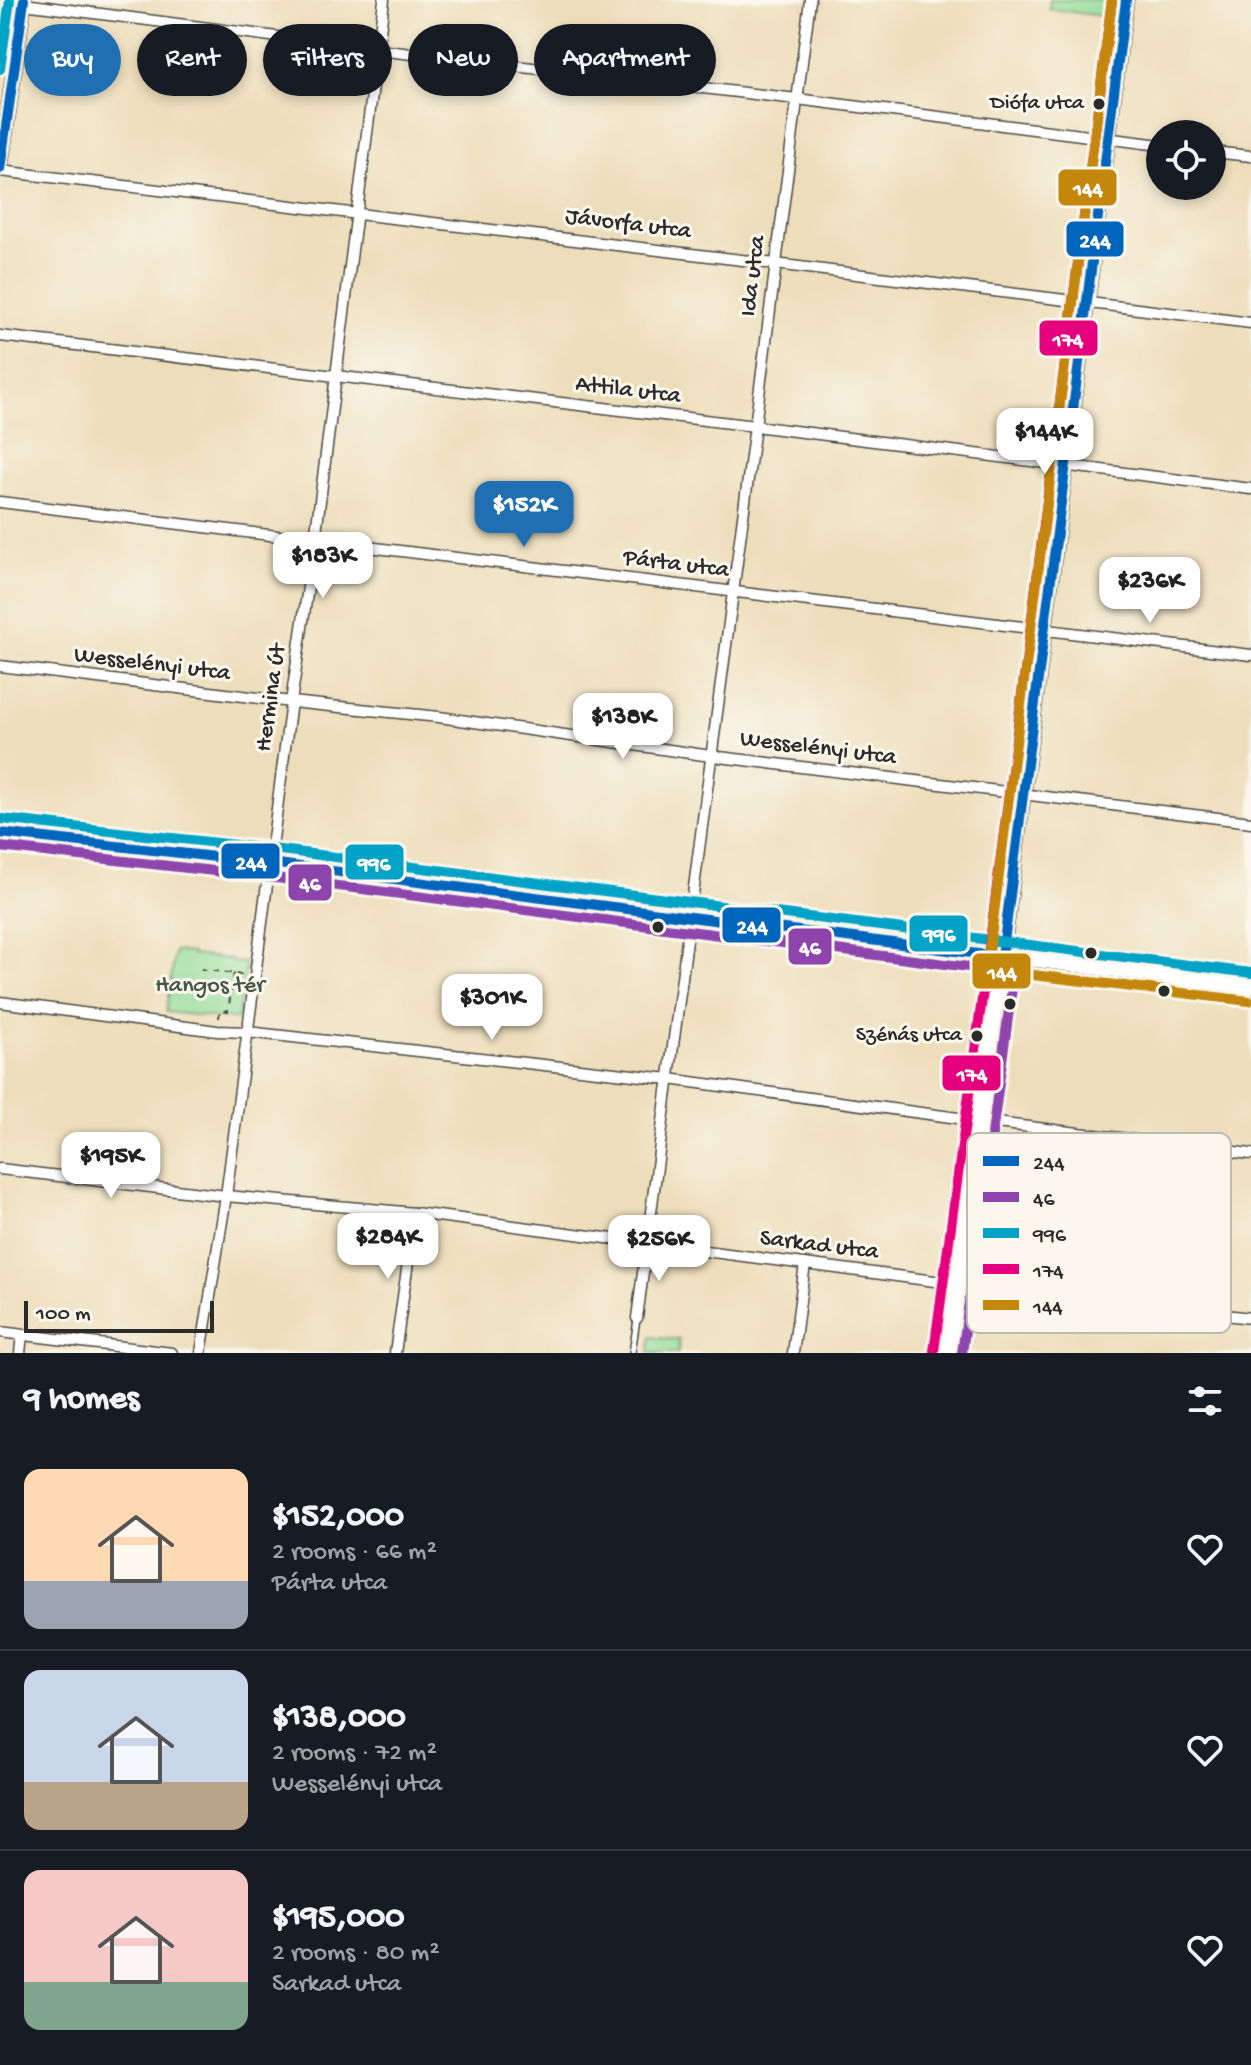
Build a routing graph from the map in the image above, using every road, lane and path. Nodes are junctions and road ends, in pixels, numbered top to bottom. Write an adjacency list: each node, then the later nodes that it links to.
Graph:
1 (384, 0): 5 (street, Hermina út)
2 (810, 0): 9 (street, Ida utca)
3 (1126, 0): 10 (street)
4 (24, 2): 6 (street); 14 (street)
5 (381, 24)
6 (263, 34)
7 (392, 52): 9 (street)
8 (373, 96): 15 (street, Hermina út)
9 (797, 99): 10 (street); 16 (street, Ida utca)
10 (1109, 139): 11 (street); 17 (street)
11 (1146, 143)
12 (1226, 153): 13 (street)
13 (1251, 156)
14 (0, 170): 15 (street, Jávorfa utca)
15 (359, 213): 16 (street, Jávorfa utca); 20 (street, Hermina út)
16 (775, 264): 17 (street, Jávorfa utca); 21 (street, Ida utca)
17 (1087, 304): 18 (street, Jávorfa utca); 22 (street)
18 (1251, 323)
19 (0, 336): 20 (street, Attila utca)
20 (337, 376): 21 (street, Attila utca); 25 (street, Hermina út)
21 (755, 426): 22 (street, Attila utca); 26 (street, Ida utca)
22 (1066, 466): 23 (street, Attila utca); 27 (street)
23 (1251, 489)
24 (0, 502): 25 (street, Párta utca)
25 (315, 540): 26 (street, Párta utca); 30 (street, Hermina út)
26 (733, 592): 27 (street, Párta utca); 31 (street, Ida utca)
27 (1044, 629): 28 (street, Párta utca); 32 (street)
28 (1251, 655)
29 (0, 666): 30 (street, Wesselényi utca)
30 (291, 702): 31 (street, Wesselényi utca); 35 (street, Hermina út)
31 (711, 756): 32 (street, Wesselényi utca); 36 (street, Ida utca)
32 (1023, 794): 33 (street, Wesselényi utca); 37 (street)
33 (1251, 822)
34 (0, 833): 35 (street)
35 (270, 863): 36 (street); 40 (street, Hermina út)
36 (691, 916): 37 (street); 45 (street, Ida utca)
37 (1002, 957): 41 (street); 46 (street)
38 (201, 969): 39 (path)
39 (234, 973): 40 (path); 43 (path)
40 (255, 976): 44 (street, Hermina út)
41 (1251, 987)
42 (0, 1002): 43 (street)
43 (217, 1031): 44 (street)
44 (247, 1032): 45 (street); 52 (street, Hermina út)
45 (669, 1079): 46 (street); 55 (street, Ida utca)
46 (978, 1121): 47 (street); 48 (street)
47 (976, 1133)
48 (1077, 1133)
49 (1231, 1152): 50 (street)
50 (1251, 1154)
51 (0, 1169): 52 (street, Sarkad utca)
52 (226, 1196): 54 (street, Sarkad utca); 66 (street, Hermina út)
53 (967, 1206): 57 (street)
54 (415, 1213): 55 (street, Sarkad utca); 67 (street)
55 (648, 1244): 56 (street, Sarkad utca); 60 (street, Ida utca)
56 (805, 1264): 57 (street, Sarkad utca); 69 (street)
57 (957, 1284): 58 (street, Sarkad utca); 70 (street)
58 (967, 1285)
59 (1231, 1316): 61 (street, Sarkad utca)
60 (637, 1318): 68 (lane)
61 (1251, 1318)
62 (0, 1332): 63 (street)
63 (22, 1335): 64 (street); 65 (street)
64 (20, 1353)
65 (172, 1353)
66 (201, 1353)
67 (395, 1353)
68 (632, 1353)
69 (793, 1353)
70 (948, 1353)

